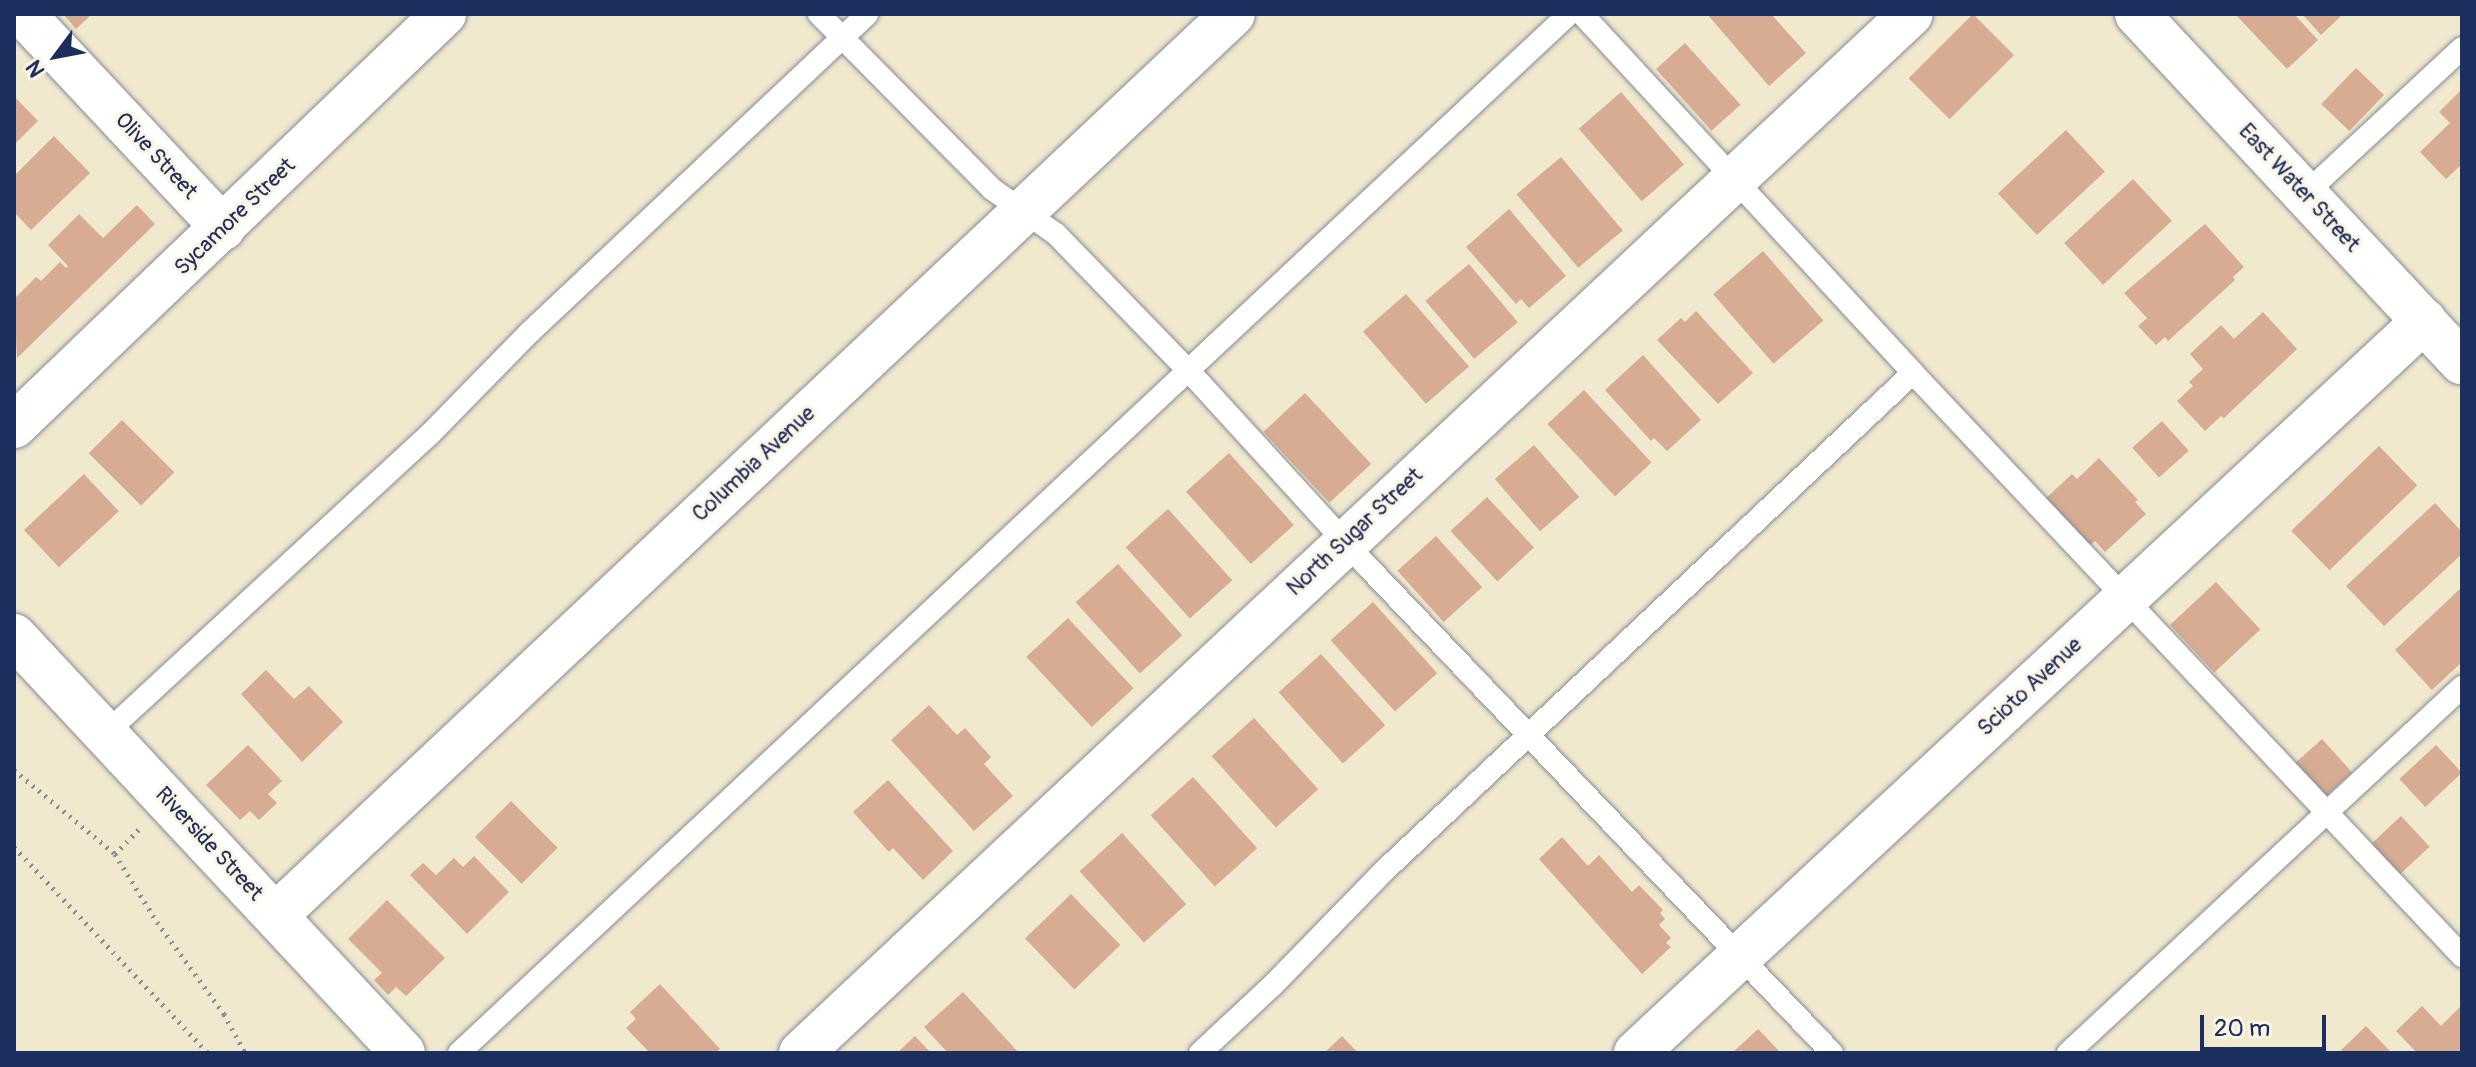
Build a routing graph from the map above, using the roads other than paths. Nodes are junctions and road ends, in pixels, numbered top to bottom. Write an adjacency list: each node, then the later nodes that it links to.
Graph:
1 (23, 14): 15 (street, Olive Street)
2 (444, 14): 15 (street, Sycamore Street)
3 (819, 14): 10 (lane)
4 (867, 14): 10 (lane)
5 (1233, 14): 14 (street, Columbia Avenue)
6 (1569, 14): 18 (lane)
7 (1582, 14): 12 (lane)
8 (1911, 14): 12 (street, North Sugar Street)
9 (2137, 14): 13 (street, East Water Street)
10 (842, 38): 14 (lane); 25 (lane)
11 (2462, 48): 13 (lane)
12 (1734, 179): 19 (lane); 21 (street, North Sugar Street)
13 (2305, 194): 16 (street, East Water Street)
14 (1024, 209): 18 (lane); 28 (street, Columbia Avenue)
15 (223, 228): 20 (street, Sycamore Street)
16 (2424, 321): 17 (street, East Water Street); 22 (street, Scioto Avenue)
17 (2462, 362)
18 (1188, 370): 21 (lane); 32 (lane)
19 (1913, 373): 22 (lane); 26 (lane)
20 (17, 417)
21 (1344, 542): 26 (lane); 33 (street, North Sugar Street)
22 (2126, 598): 27 (lane); 30 (street, Scioto Avenue)
23 (14, 636): 25 (street, Riverside Street)
24 (2462, 687): 27 (lane)
25 (106, 733): 28 (street, Riverside Street)
26 (1528, 734): 30 (lane); 34 (lane)
27 (2327, 812): 29 (lane); 37 (lane)
28 (276, 915): 31 (street, Riverside Street)
29 (2462, 956)
30 (1741, 958): 35 (street, Scioto Avenue); 36 (lane)
31 (403, 1053)
32 (459, 1053)
33 (801, 1053)
34 (1200, 1053)
35 (1636, 1053)
36 (1832, 1053)
37 (2068, 1053)

